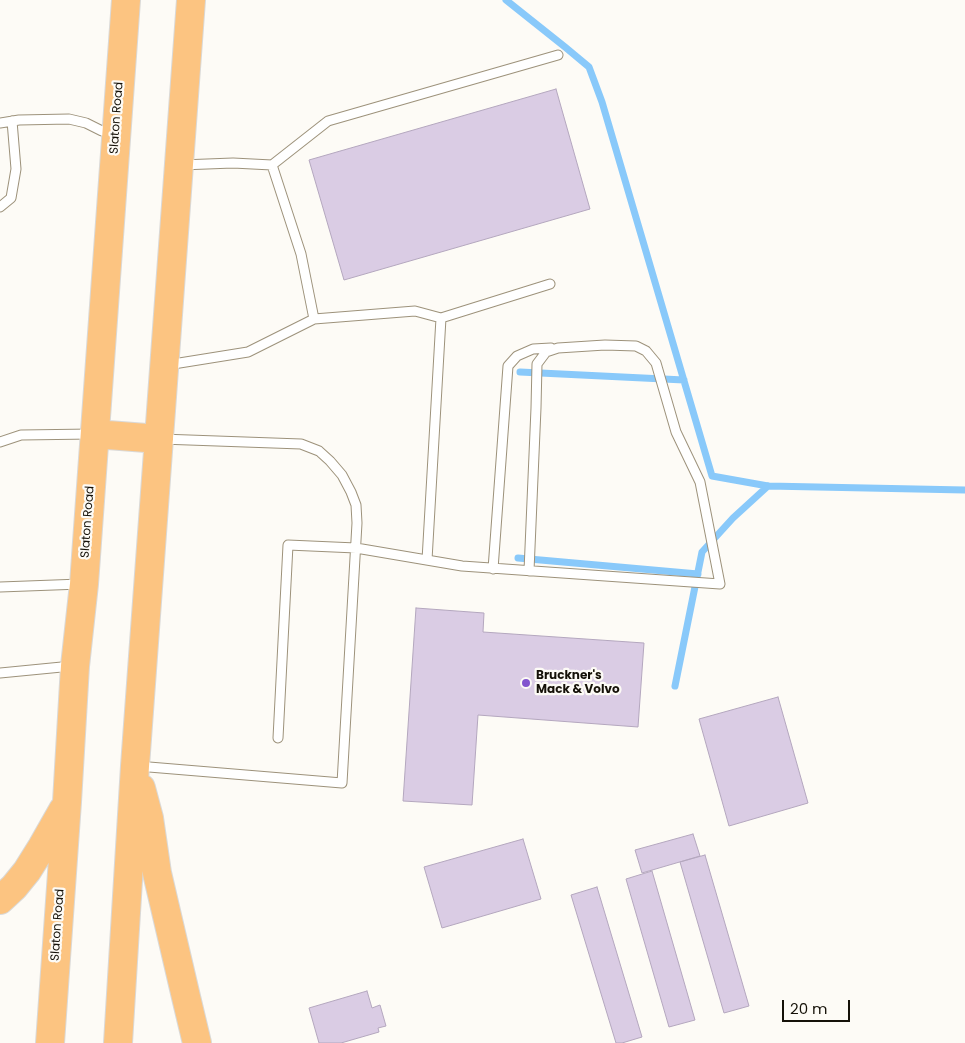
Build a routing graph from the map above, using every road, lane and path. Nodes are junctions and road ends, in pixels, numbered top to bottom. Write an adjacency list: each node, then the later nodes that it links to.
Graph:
1 (126, 0): 6 (highway, Slaton Road)
2 (191, 0): 7 (highway)
3 (558, 55): 8 (lane)
4 (12, 121): 5 (lane); 6 (lane); 9 (lane)
5 (0, 123)
6 (116, 132): 15 (highway, Slaton Road)
7 (179, 165): 8 (lane); 14 (highway)
8 (272, 165): 12 (lane)
9 (0, 207)
10 (550, 284): 11 (lane)
11 (442, 318): 12 (lane); 19 (lane)
12 (314, 319): 14 (lane)
13 (558, 348): 20 (lane); 21 (lane); 21 (lane)
14 (164, 366): 16 (highway)
15 (95, 434): 16 (highway); 17 (lane); 22 (highway, Slaton Road)
16 (159, 439): 18 (lane); 27 (highway)
17 (0, 442)
18 (356, 548): 19 (lane); 26 (lane); 27 (lane)
19 (427, 560): 20 (lane)
20 (493, 569): 21 (lane)
21 (529, 571)
22 (84, 584): 23 (lane); 24 (highway, Slaton Road)
23 (0, 587)
24 (75, 666): 25 (lane); 28 (highway, Slaton Road)
25 (0, 673)
26 (278, 738)
27 (135, 766): 31 (highway); 32 (highway)
28 (67, 802): 29 (highway); 30 (highway, Slaton Road)
29 (0, 900)
30 (50, 1043)
31 (118, 1043)
32 (198, 1043)

